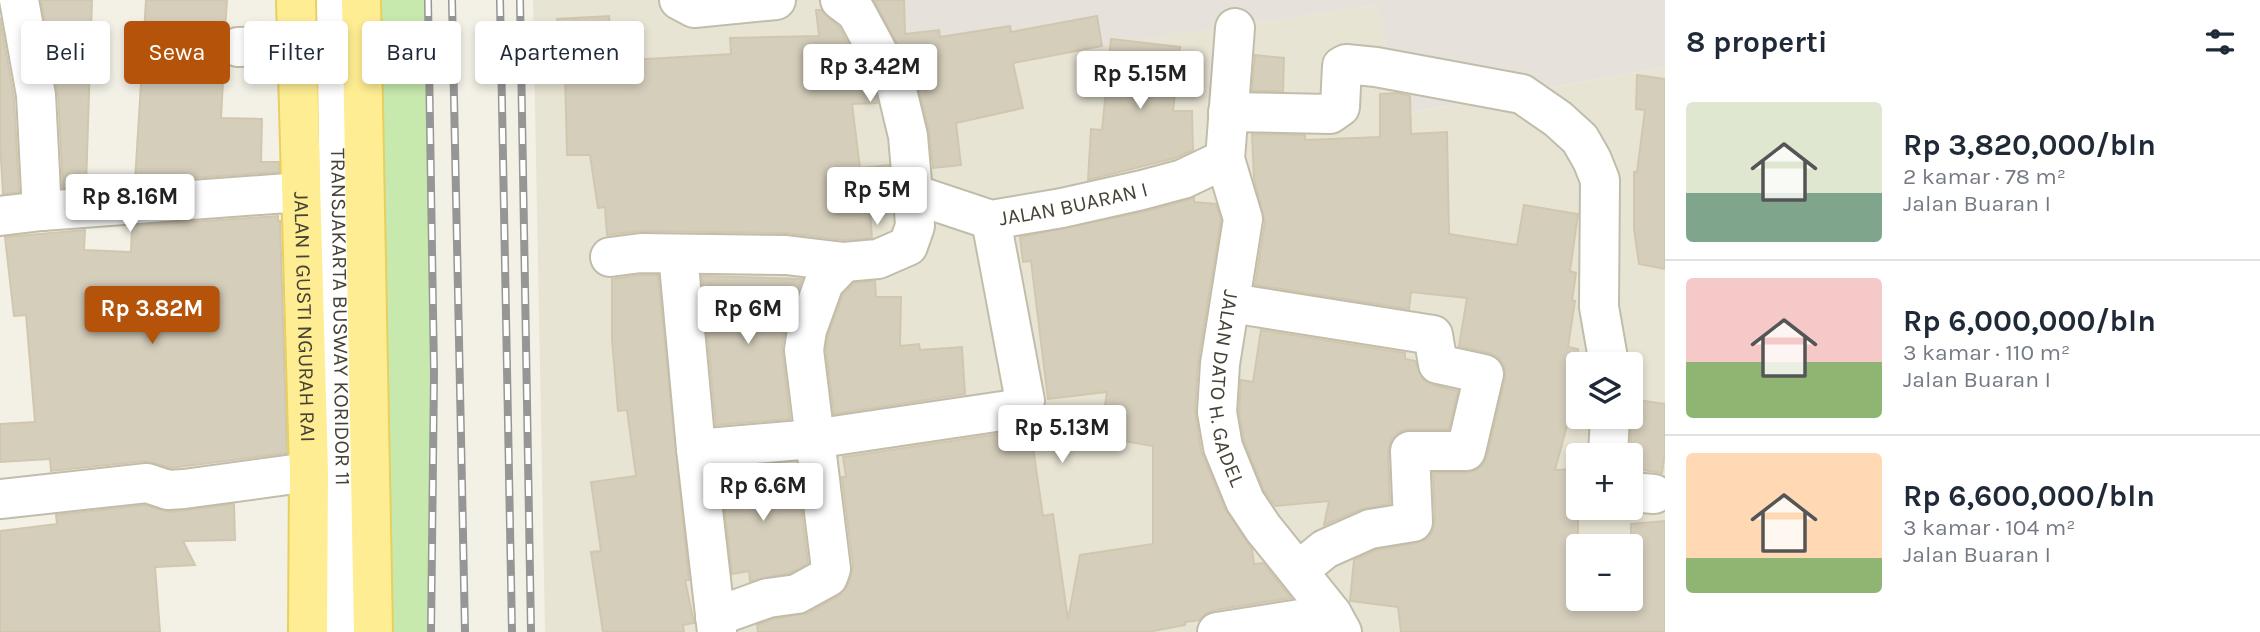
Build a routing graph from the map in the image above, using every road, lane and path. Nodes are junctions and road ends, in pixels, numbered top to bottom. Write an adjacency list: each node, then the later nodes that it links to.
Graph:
1 (19, 0): 17 (street)
2 (296, 0): 8 (main road, JALAN I GUSTI NGURAH RAI)
3 (336, 0): 33 (street, TRANSJAKARTA BUSWAY KORIDOR 11)
4 (361, 0): 34 (main road)
5 (679, 0): 6 (street)
6 (776, 0)
7 (840, 0): 16 (street)
8 (296, 21)
9 (1235, 28): 13 (street, JALAN DATO H. GADEL)
10 (238, 47): 11 (street)
11 (244, 47)
12 (298, 84): 15 (main road, JALAN I GUSTI NGURAH RAI)
13 (1228, 112): 14 (street, JALAN DATO H. GADEL); 24 (street)
14 (1225, 159): 19 (street, JALAN BUARAN I); 23 (street, JALAN DATO H. GADEL)
15 (301, 192): 17 (street); 27 (main road, JALAN I GUSTI NGURAH RAI)
16 (914, 194): 19 (street, JALAN BUARAN I); 22 (street)
17 (42, 211): 18 (street)
18 (0, 216)
19 (991, 219): 25 (street)
20 (678, 254): 21 (street); 22 (street); 26 (street)
21 (610, 257)
22 (844, 262): 25 (street)
23 (1231, 303): 29 (street, JALAN DATO H. GADEL); 29 (street)
24 (1607, 352)
25 (813, 439): 26 (street); 31 (street)
26 (696, 449): 31 (street)
27 (309, 472): 28 (street); 32 (main road, JALAN I GUSTI NGURAH RAI)
28 (0, 499)
29 (1298, 570): 30 (street, JALAN DATO H. GADEL)
30 (1337, 623): 35 (street)
31 (716, 625)
32 (308, 632)
33 (345, 632)
34 (373, 632)
35 (1217, 632)

